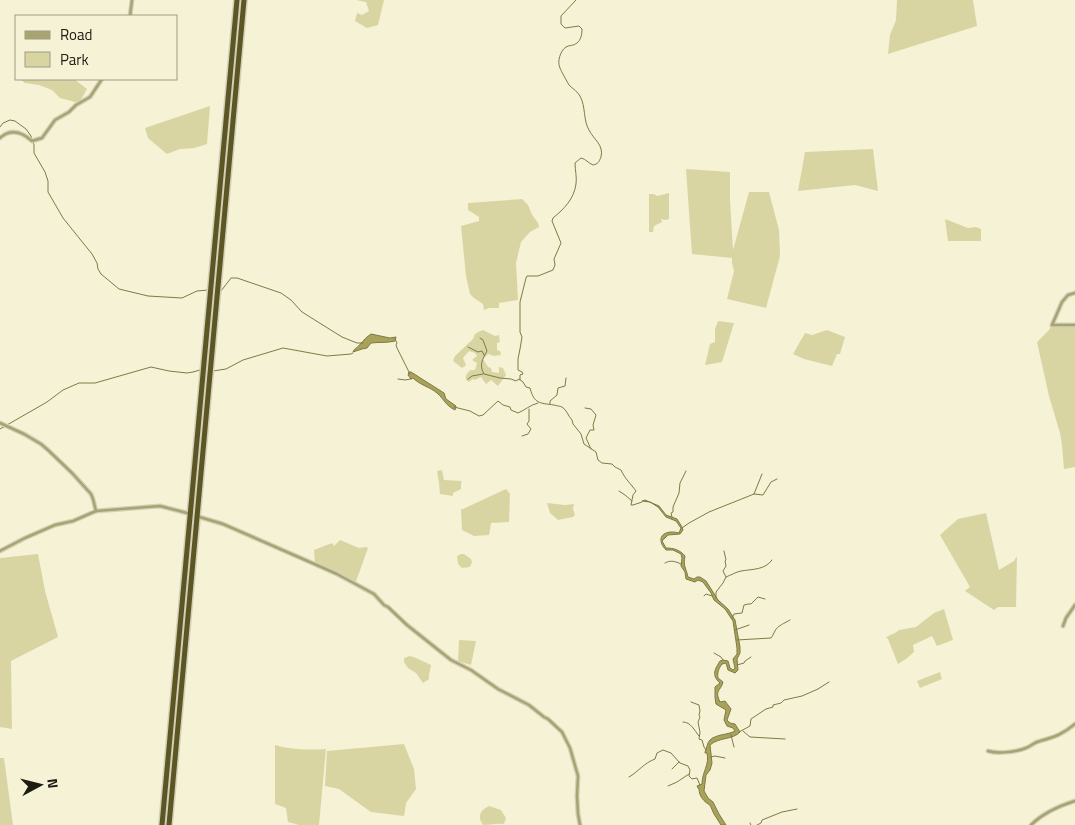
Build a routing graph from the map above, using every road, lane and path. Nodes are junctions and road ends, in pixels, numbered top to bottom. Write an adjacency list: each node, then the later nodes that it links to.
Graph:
1 (132, 0): 4 (street)
2 (237, 0): 11 (highway)
3 (244, 0): 19 (highway)
4 (130, 15)
5 (101, 80): 6 (street)
6 (0, 138)
7 (1075, 294): 8 (street)
8 (1075, 325)
9 (0, 423): 10 (street)
10 (96, 511): 11 (street); 12 (street)
11 (190, 514): 18 (highway); 20 (street)
12 (0, 551)
13 (1075, 605): 14 (street)
14 (1064, 626)
15 (1075, 724): 16 (street)
16 (988, 751)
17 (1075, 801): 21 (street)
18 (162, 825)
19 (169, 825)
20 (580, 825)
21 (1031, 825)

